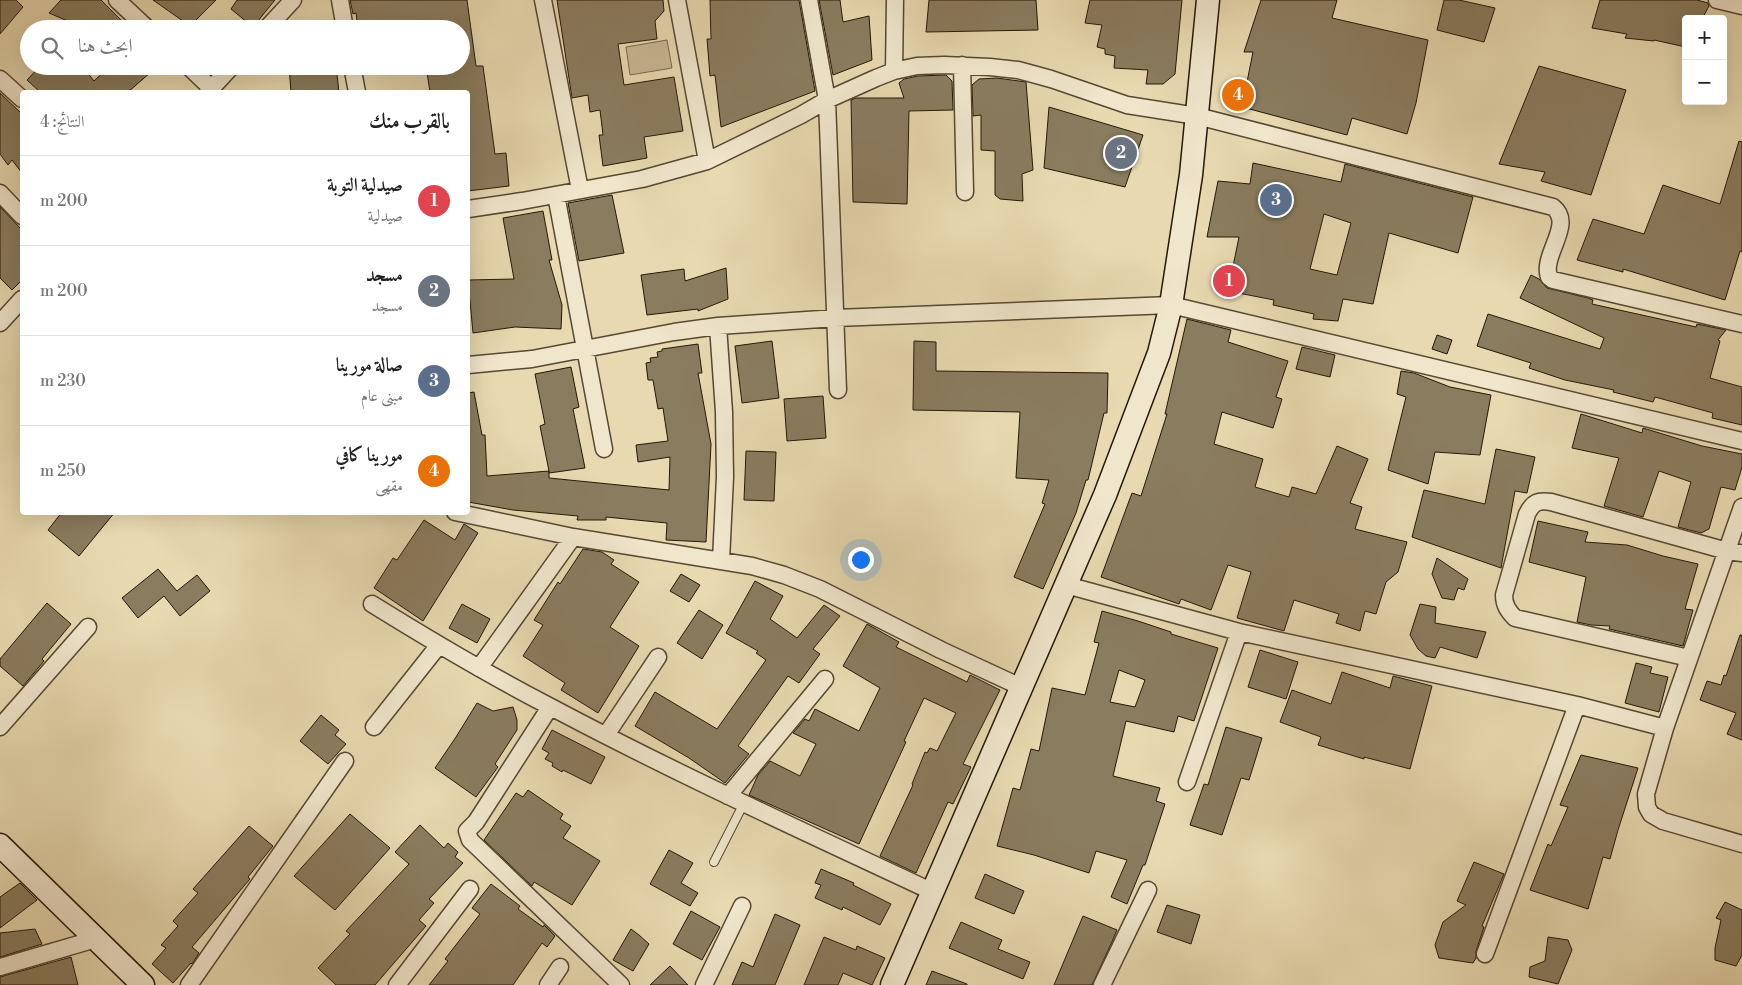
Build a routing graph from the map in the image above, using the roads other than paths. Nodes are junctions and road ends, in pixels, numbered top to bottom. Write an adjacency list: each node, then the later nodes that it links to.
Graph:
1 (117, 0): 11 (street)
2 (293, 0): 12 (street)
3 (340, 0): 13 (street)
4 (543, 0): 27 (street)
5 (677, 0): 26 (street)
6 (809, 0): 24 (street)
7 (895, 0): 15 (street)
8 (1208, 0): 25 (street)
9 (1716, 0): 10 (street)
10 (1742, 6)
11 (138, 20)
12 (274, 20)
13 (343, 20)
14 (962, 65): 15 (street); 25 (street); 28 (street)
15 (894, 71): 24 (street)
16 (196, 75): 20 (street)
17 (224, 75): 21 (street)
18 (354, 75): 22 (street)
19 (0, 78): 23 (street)
20 (209, 90)
21 (211, 90)
22 (357, 90)
23 (20, 97)
24 (827, 100): 26 (street); 35 (street)
25 (1198, 116): 34 (street); 37 (street)
26 (708, 161): 27 (street)
27 (580, 190): 30 (street)
28 (965, 192)
29 (0, 193): 32 (street)
30 (556, 194): 31 (street); 39 (street)
31 (470, 209)
32 (20, 214)
33 (20, 301): 36 (street)
34 (1170, 305): 35 (street); 42 (street); 49 (street)
35 (836, 318): 38 (street); 41 (street)
36 (0, 323)
37 (1742, 324)
38 (718, 326): 39 (street); 48 (street)
39 (585, 350): 40 (street); 43 (street)
40 (470, 366)
41 (838, 390)
42 (1742, 442)
43 (604, 448)
44 (1742, 507): 47 (street)
45 (469, 515): 46 (street)
46 (573, 537): 48 (street); 56 (street)
47 (1734, 552): 55 (street); 55 (street)
48 (721, 561): 58 (street)
49 (1066, 585): 52 (street); 58 (street)
50 (372, 604): 53 (street)
51 (88, 627): 61 (street)
52 (1239, 632): 59 (street); 66 (street)
53 (438, 645): 56 (street); 62 (street)
54 (658, 657): 64 (street)
55 (1689, 658): 63 (street)
56 (479, 668): 60 (street)
57 (825, 680): 67 (street)
58 (1021, 687): 74 (street)
59 (1577, 705): 63 (street); 77 (street)
60 (550, 707): 64 (street); 84 (street)
61 (0, 727)
62 (374, 727)
63 (1665, 728): 69 (street)
64 (606, 735): 67 (street)
65 (345, 761): 81 (street)
66 (1187, 782)
67 (728, 796): 68 (street)
68 (744, 803): 71 (lane); 74 (street)
69 (1742, 844)
70 (1, 847): 76 (street)
71 (714, 862)
72 (470, 889): 82 (street)
73 (1148, 890): 87 (street)
74 (933, 892): 86 (street)
75 (742, 906): 85 (street)
76 (96, 939): 78 (street); 80 (street)
77 (1484, 954)
78 (0, 966)
79 (560, 968): 83 (street)
80 (143, 985)
81 (189, 985)
82 (397, 985)
83 (548, 985)
84 (621, 985)
85 (704, 985)
86 (892, 985)
87 (1102, 985)

